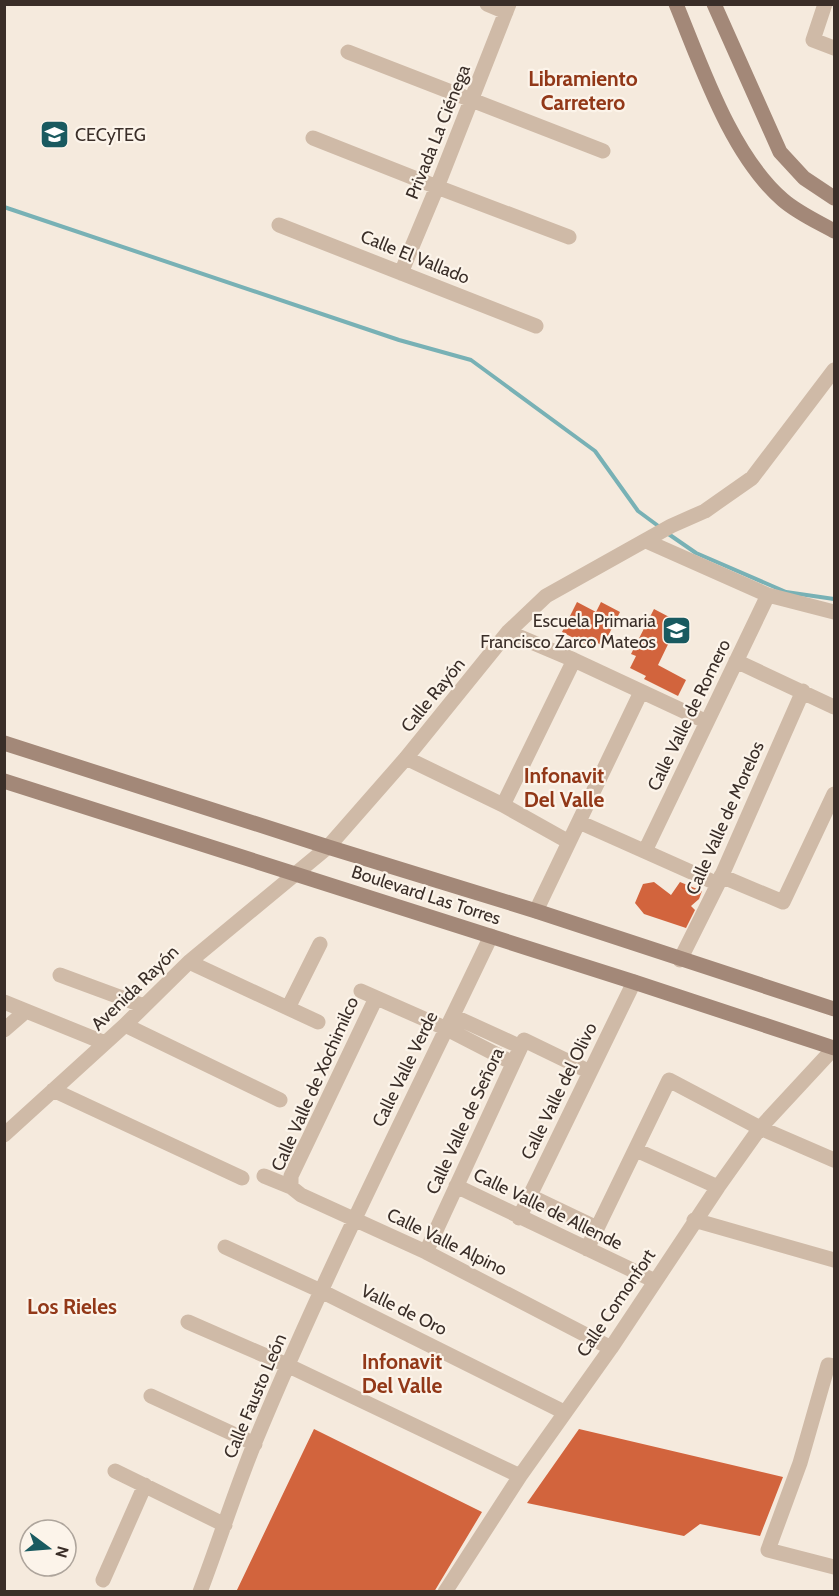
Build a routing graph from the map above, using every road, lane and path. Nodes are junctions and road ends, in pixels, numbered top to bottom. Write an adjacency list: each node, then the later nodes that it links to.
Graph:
1 (487, 4): 5 (street)
2 (676, 4): 14 (street)
3 (714, 4): 12 (street)
4 (823, 5): 6 (street)
5 (508, 8): 8 (street, Privada La Ciénega)
6 (834, 48)
7 (348, 52): 8 (street)
8 (472, 99): 10 (street); 11 (street, Privada La Ciénega)
9 (313, 138): 11 (street)
10 (603, 151)
11 (437, 187): 15 (street); 16 (street, Privada La Ciénega)
12 (834, 195)
13 (279, 225): 16 (street, Calle El Vallado)
14 (834, 231)
15 (569, 237)
16 (401, 273): 17 (street, Calle El Vallado)
17 (536, 326)
18 (834, 370): 19 (street, Calle Rayón)
19 (651, 538): 20 (street); 22 (street, Calle Rayón)
20 (768, 596): 21 (street); 24 (street, Calle Valle de Romero)
21 (834, 612)
22 (508, 632): 23 (street); 30 (street, Calle Rayón)
23 (574, 660): 26 (street); 33 (street)
24 (736, 661): 25 (street); 28 (street, Calle Valle de Romero)
25 (802, 691): 27 (street); 39 (street, Calle Valle de Morelos)
26 (641, 692): 28 (street); 34 (street)
27 (834, 706)
28 (706, 722): 37 (street, Calle Valle de Romero)
29 (4, 743): 36 (street, Boulevard Las Torres)
30 (406, 758): 33 (street); 36 (street, Calle Rayón)
31 (4, 781): 38 (street, Boulevard Las Torres)
32 (834, 794): 39 (street)
33 (503, 805): 35 (street)
34 (579, 822): 35 (street); 37 (street)
35 (569, 842): 40 (street)
36 (328, 847): 38 (street, Calle Rayón); 40 (street, Boulevard Las Torres)
37 (645, 851): 39 (street)
38 (296, 874): 41 (street, Boulevard Las Torres); 44 (street, Avenida Rayón)
39 (720, 880): 43 (street, Calle Valle de Morelos)
40 (536, 911): 43 (street, Boulevard Las Torres)
41 (491, 936): 46 (street, Boulevard Las Torres); 55 (street, Calle Valle Verde)
42 (320, 944): 51 (street)
43 (680, 960): 52 (street, Boulevard Las Torres)
44 (189, 962): 50 (street, Avenida Rayón); 51 (street)
45 (60, 975): 50 (street)
46 (634, 982): 60 (street, Boulevard Las Torres); 62 (street, Calle Valle del Olivo)
47 (361, 991): 48 (street)
48 (376, 998): 55 (street); 72 (street, Calle Valle de Xochimilco)
49 (4, 1002): 53 (street)
50 (144, 1006): 56 (street, Avenida Rayón)
51 (288, 1008): 54 (street)
52 (834, 1009)
53 (26, 1011): 57 (street); 58 (street)
54 (318, 1022)
55 (450, 1022): 59 (street); 61 (street); 76 (street, Calle Valle Verde)
56 (124, 1025): 58 (street, Avenida Rayón); 64 (street)
57 (4, 1030)
58 (105, 1043): 63 (street, Avenida Rayón)
59 (522, 1043): 61 (street, Calle Valle de Señora); 62 (street)
60 (834, 1048): 65 (street, Calle Comonfort)
61 (513, 1063): 71 (street, Calle Valle de Señora)
62 (590, 1072): 74 (street, Calle Valle del Olivo)
63 (53, 1090): 66 (street, Avenida Rayón); 70 (street)
64 (280, 1100)
65 (760, 1128): 67 (street); 68 (street); 73 (street, Calle Comonfort)
66 (4, 1135)
67 (636, 1150): 73 (street); 78 (street)
68 (834, 1160)
69 (264, 1176): 72 (street, Calle Valle Alpino)
70 (242, 1178)
71 (456, 1186): 75 (street, Calle Valle de Allende); 81 (street, Calle Valle de Señora)
72 (291, 1187): 76 (street, Calle Valle Alpino)
73 (718, 1187): 77 (street, Calle Comonfort)
74 (530, 1196): 75 (street, Calle Valle del Olivo); 78 (street)
75 (519, 1218): 80 (street, Calle Valle de Allende)
76 (354, 1219): 81 (street, Calle Valle Alpino); 84 (street, Calle Fausto León)
77 (694, 1220): 82 (street); 83 (street, Calle Comonfort)
78 (597, 1228): 80 (street)
79 (225, 1247): 84 (street, Valle de Oro)
80 (587, 1249): 83 (street, Calle Valle de Allende)
81 (426, 1252): 86 (street, Calle Valle Alpino)
82 (834, 1260)
83 (655, 1281): 86 (street, Calle Comonfort)
84 (321, 1291): 87 (street, Calle Fausto León); 90 (street, Valle de Oro)
85 (188, 1322): 87 (street)
86 (611, 1348): 90 (street, Calle Comonfort)
87 (289, 1366): 91 (street, Calle Fausto León); 93 (street)
88 (834, 1366): 96 (street)
89 (152, 1396): 91 (street)
90 (564, 1412): 93 (street, Calle Comonfort)
91 (255, 1444): 95 (street, Calle Fausto León)
92 (115, 1471): 94 (street)
93 (520, 1476): 99 (street, Calle Comonfort)
94 (144, 1485): 95 (street); 97 (street)
95 (225, 1525): 98 (street, Calle Fausto León)
96 (834, 1567)
97 (103, 1580)
98 (200, 1592)
99 (445, 1592)

